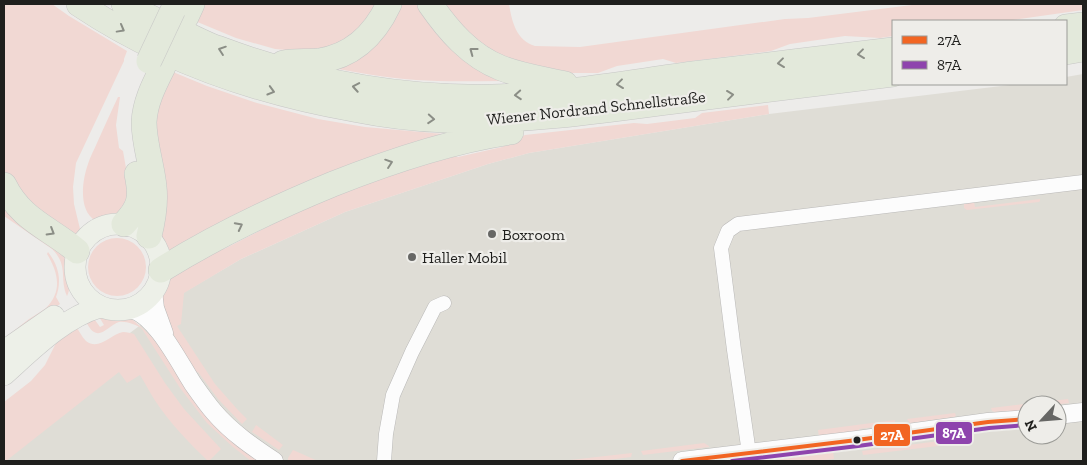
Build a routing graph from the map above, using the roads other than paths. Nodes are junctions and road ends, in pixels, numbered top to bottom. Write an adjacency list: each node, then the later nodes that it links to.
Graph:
1 (80, 4): 15 (highway, Wiener Nordrand Schnellstraße, one-way to 15)
2 (124, 4): 12 (highway, Wiener Nordrand Schnellstraße, one-way to 2)
3 (389, 4): 12 (highway)
4 (430, 4): 14 (highway, one-way to 4)
5 (182, 9): 11 (highway)
6 (1083, 25): 7 (highway)
7 (1067, 28)
8 (1083, 49): 10 (highway)
9 (892, 50): 14 (highway, Wiener Nordrand Schnellstraße, one-way to 14)
10 (1067, 52)
11 (156, 64): 18 (highway); 19 (highway)
12 (268, 66): 14 (highway, Wiener Nordrand Schnellstraße, one-way to 12)
13 (892, 74): 15 (highway, Wiener Nordrand Schnellstraße, one-way to 13)
14 (584, 89)
15 (542, 117): 21 (highway, one-way to 15)
16 (1083, 182): 32 (street)
17 (4, 185): 20 (highway, one-way to 20)
18 (124, 224): 19 (main road); 20 (main road)
19 (149, 236): 21 (main road)
20 (78, 251): 22 (main road)
21 (157, 281): 25 (main road); 26 (street)
22 (81, 290): 24 (main road); 27 (main road)
23 (444, 303): 34 (street)
24 (100, 307): 25 (main road); 28 (main road)
25 (130, 309): 26 (street)
26 (168, 343): 33 (street)
27 (4, 351)
28 (4, 375)
29 (1083, 412): 30 (street)
30 (1067, 414)
31 (1017, 420): 32 (street)
32 (749, 453): 35 (street)
33 (274, 461)
34 (384, 461)
35 (682, 461)

